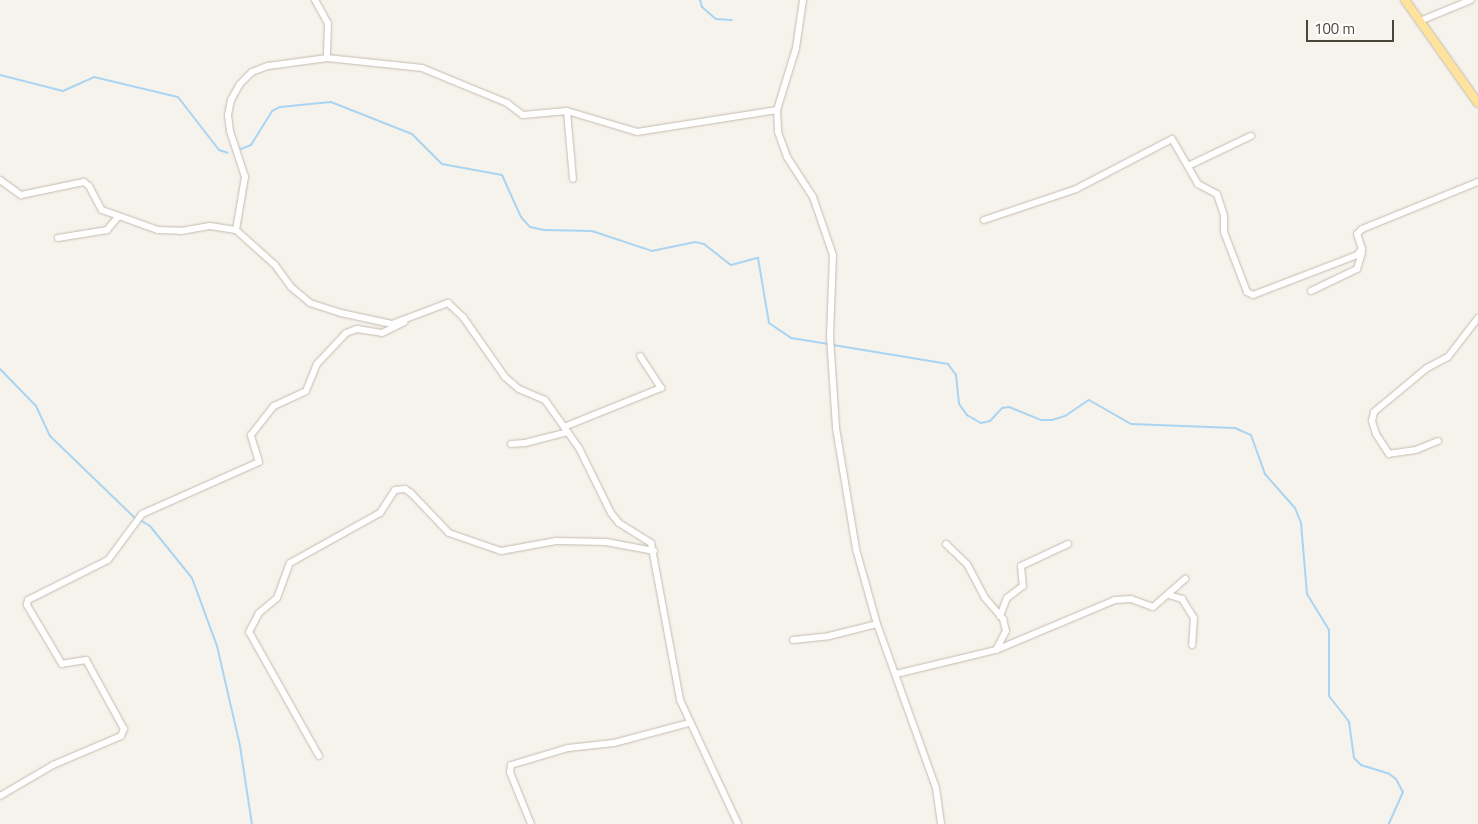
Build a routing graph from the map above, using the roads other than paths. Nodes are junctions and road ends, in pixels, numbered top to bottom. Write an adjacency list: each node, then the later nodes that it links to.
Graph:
1 (315, 0): 6 (street)
2 (802, 0): 8 (street)
3 (1406, 0): 5 (main road)
4 (1471, 0): 5 (street)
5 (1420, 20): 7 (main road)
6 (327, 58): 9 (street); 17 (street)
7 (1478, 103)
8 (777, 110): 9 (street); 33 (street)
9 (567, 111): 12 (street)
10 (1251, 136): 11 (street)
11 (1188, 166): 16 (street); 19 (street)
12 (573, 179)
13 (0, 180): 15 (street)
14 (1478, 182): 19 (street)
15 (118, 217): 17 (street); 18 (street)
16 (984, 220)
17 (236, 230): 21 (street)
18 (58, 238)
19 (1362, 253): 20 (street)
20 (1312, 291)
21 (415, 316): 24 (street); 40 (street)
22 (1478, 318): 25 (street)
23 (640, 356): 24 (street)
24 (566, 429): 26 (street); 29 (street)
25 (1438, 441)
26 (511, 444)
27 (946, 544): 32 (street)
28 (1068, 544): 32 (street)
29 (654, 550): 38 (street); 39 (street)
30 (1186, 578): 31 (street)
31 (1169, 595): 35 (street); 36 (street)
32 (1000, 616): 36 (street)
33 (877, 624): 34 (street); 37 (street)
34 (793, 640)
35 (1192, 644)
36 (996, 650): 37 (street)
37 (896, 674): 43 (street)
38 (689, 723): 41 (street); 42 (street)
39 (319, 756)
40 (0, 796)
41 (531, 824)
42 (738, 824)
43 (941, 824)

